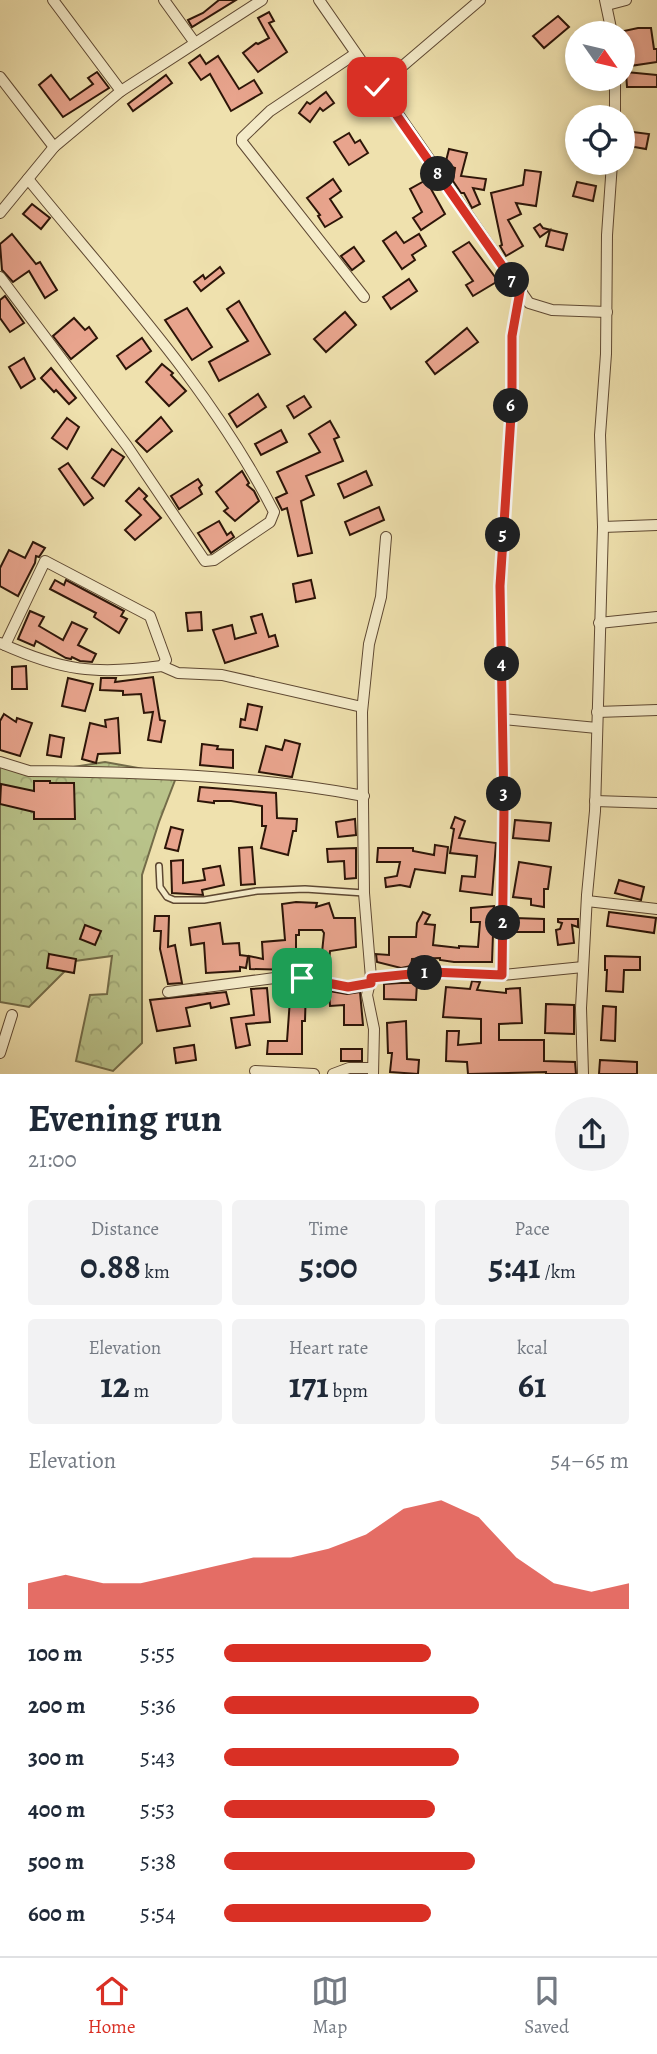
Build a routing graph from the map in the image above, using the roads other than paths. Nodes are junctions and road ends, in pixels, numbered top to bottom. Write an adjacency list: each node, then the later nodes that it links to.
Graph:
1 (53, 0): 13 (street)
2 (164, 0): 9 (street)
3 (262, 0): 9 (street)
4 (319, 0): 10 (street)
5 (480, 0): 12 (street)
6 (626, 0): 7 (street)
7 (606, 3): 8 (street)
8 (610, 21)
9 (195, 43): 13 (street)
10 (355, 54): 12 (street); 20 (street)
11 (0, 77): 14 (street)
12 (377, 87): 19 (street)
13 (121, 90): 14 (street)
14 (54, 147): 16 (street)
15 (611, 175): 21 (street)
16 (28, 179): 17 (street); 18 (street)
17 (0, 213)
18 (0, 277)
19 (520, 291): 21 (street); 32 (street)
20 (364, 297)
21 (607, 312): 23 (street)
22 (657, 525): 23 (street)
23 (603, 527): 26 (street)
24 (386, 537): 29 (street)
25 (657, 617): 26 (street)
26 (599, 623): 31 (street)
27 (3, 644): 28 (street); 28 (street)
28 (162, 666): 29 (street)
29 (362, 707): 35 (street)
30 (657, 710): 31 (street)
31 (597, 712): 33 (street)
32 (503, 719): 33 (street); 43 (street)
33 (597, 728): 36 (street)
34 (0, 762): 35 (street)
35 (364, 796): 39 (street)
36 (595, 801): 37 (street); 40 (street)
37 (657, 803)
38 (159, 866): 39 (lane)
39 (364, 894): 44 (street)
40 (587, 901): 41 (street); 42 (street)
41 (657, 909)
42 (583, 967): 43 (street); 52 (street)
43 (502, 975): 44 (street)
44 (371, 980): 45 (street); 49 (street)
45 (168, 992)
46 (12, 1015): 47 (street)
47 (0, 1053)
48 (255, 1071): 50 (street)
49 (373, 1071): 51 (street)
50 (314, 1074)
51 (333, 1074)
52 (583, 1074)

